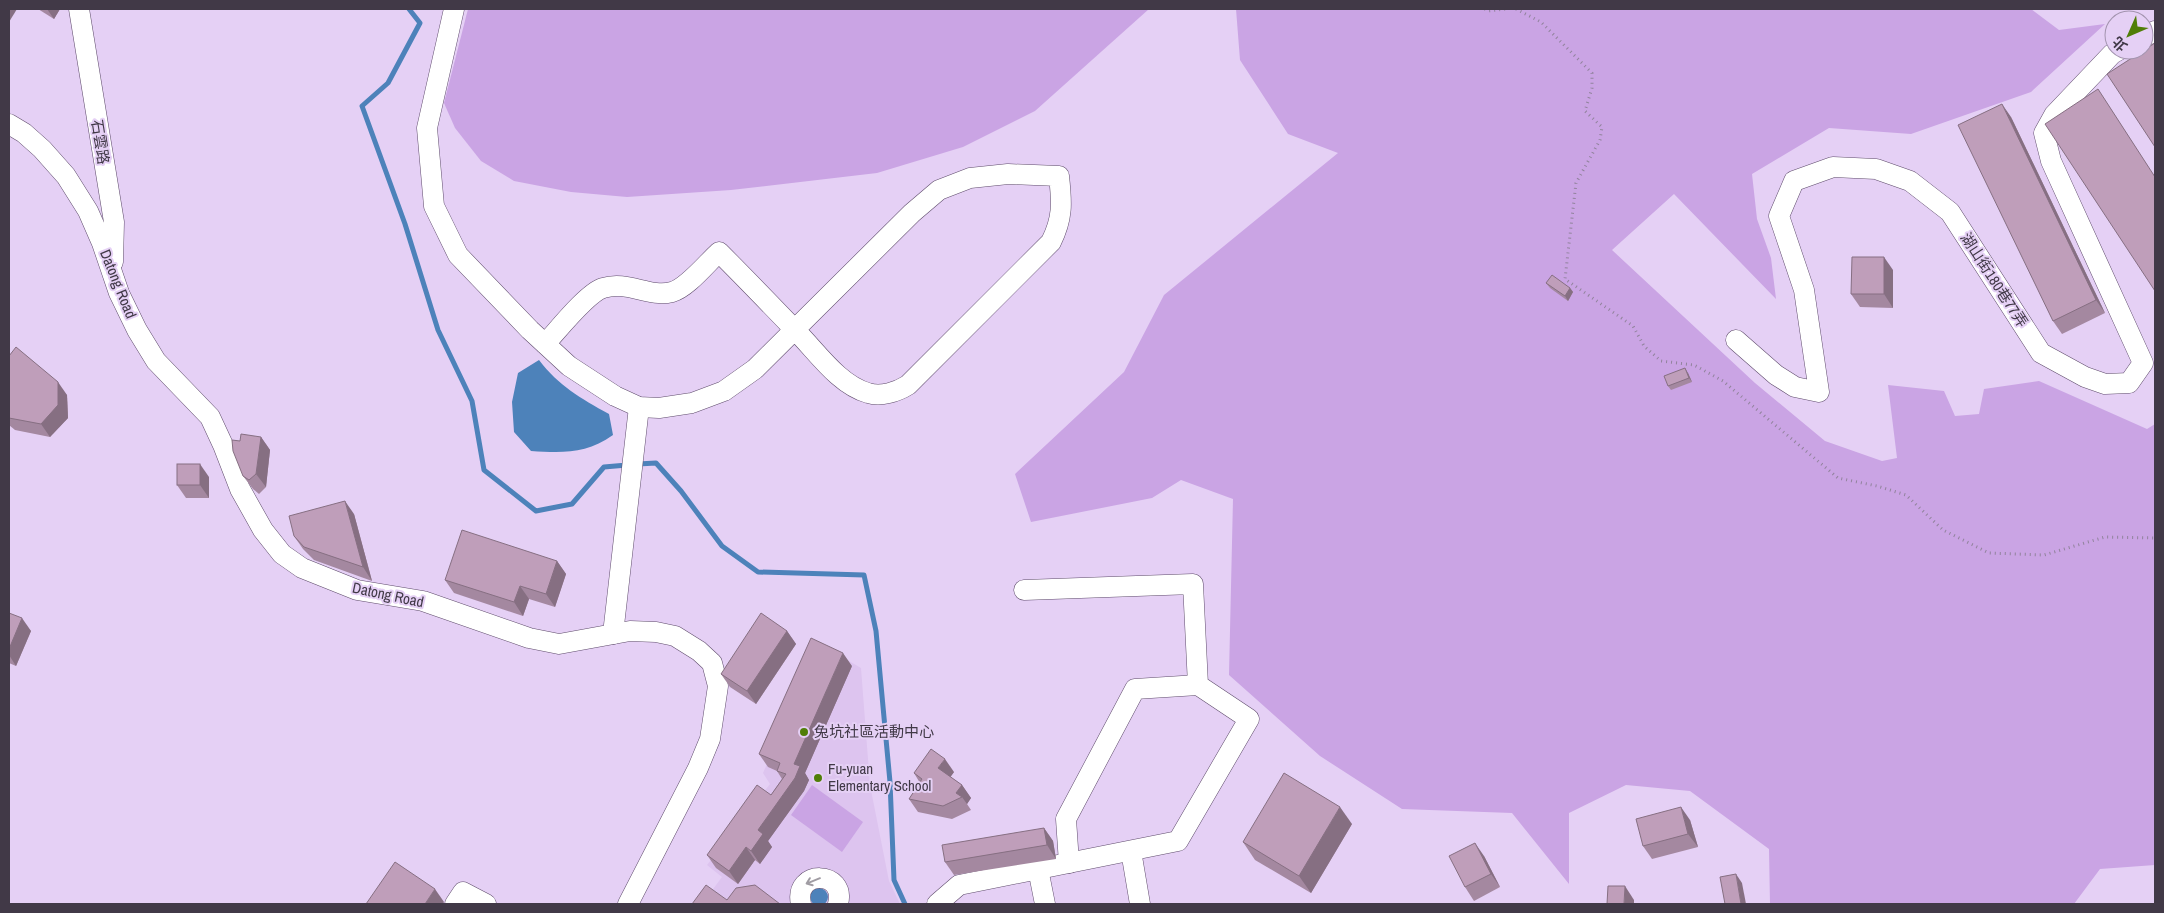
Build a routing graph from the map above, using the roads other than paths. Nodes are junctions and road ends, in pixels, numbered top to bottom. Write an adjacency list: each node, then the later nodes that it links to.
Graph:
1 (79, 9): 5 (street, 石雲路)
2 (454, 9): 8 (street)
3 (2106, 60): 7 (street, 湖山街180巷77弄)
4 (9, 124): 5 (street, Datong Road)
5 (113, 276): 11 (street, Datong Road)
6 (795, 330): 6 (street); 8 (street); 9 (street)
7 (1736, 340)
8 (545, 344): 9 (street)
9 (639, 407): 11 (street)
10 (1024, 590): 12 (street)
11 (613, 634): 18 (street, Datong Road)
12 (1198, 686): 13 (street); 14 (street)
13 (1131, 851): 14 (street); 23 (street)
14 (1069, 863): 15 (street)
15 (1038, 869): 21 (street); 22 (street)
16 (454, 904): 17 (street)
17 (486, 904)
18 (628, 904)
19 (801, 904): 20 (street, one-way to 19)
20 (838, 904)
21 (938, 904)
22 (1045, 904)
23 (1140, 904)

